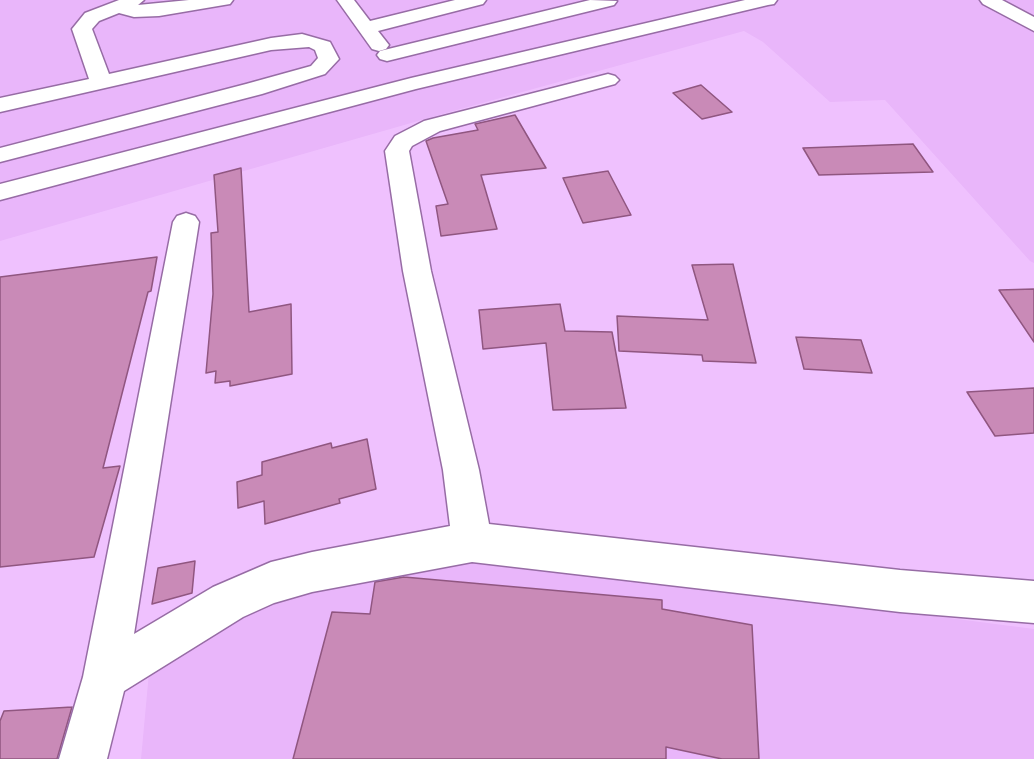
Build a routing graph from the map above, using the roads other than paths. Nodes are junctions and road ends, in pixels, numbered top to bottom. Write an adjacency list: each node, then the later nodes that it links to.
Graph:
1 (224, 0): 7 (street)
2 (477, 0): 9 (street)
3 (768, 0): 13 (street)
4 (989, 0): 8 (street)
5 (345, 1): 9 (street)
6 (608, 1): 10 (street)
7 (126, 4): 12 (street)
8 (1034, 25)
9 (366, 28): 10 (street)
10 (387, 55): 13 (street)
11 (608, 80): 19 (street)
12 (101, 82): 15 (street); 15 (street)
13 (411, 84): 17 (street)
14 (0, 105): 15 (street)
15 (37, 121): 16 (street)
16 (0, 155)
17 (0, 192)
18 (186, 222): 21 (street)
19 (472, 542): 20 (street); 21 (street)
20 (1034, 602)
21 (105, 677): 22 (street)
22 (83, 759)

